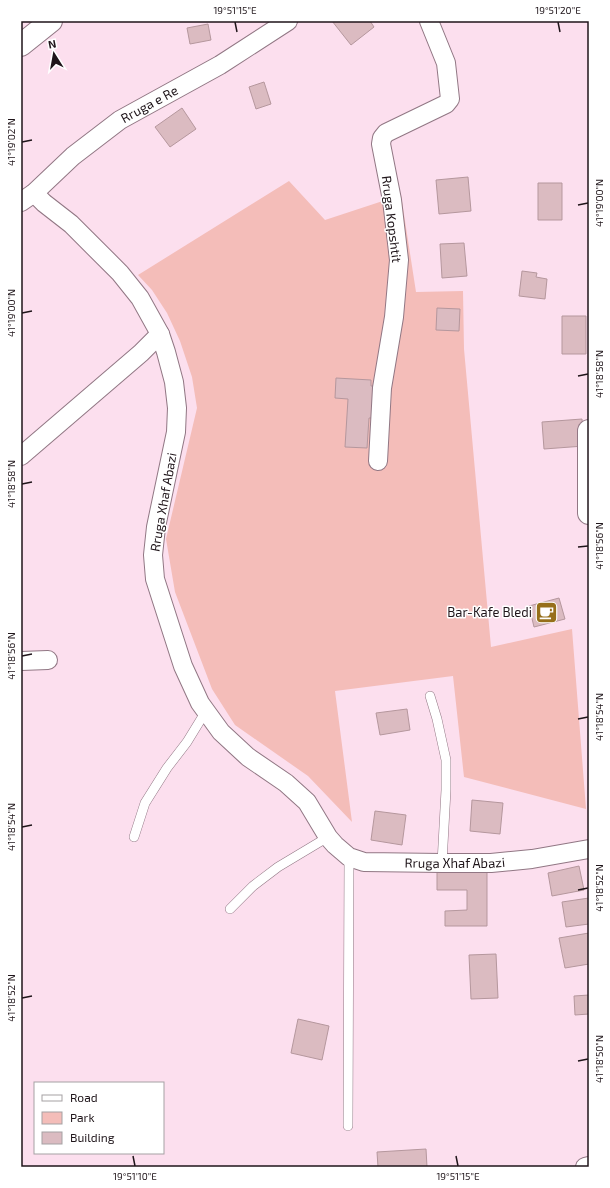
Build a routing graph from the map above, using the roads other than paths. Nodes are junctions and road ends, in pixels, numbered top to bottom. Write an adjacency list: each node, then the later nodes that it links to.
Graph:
1 (51, 21): 4 (street)
2 (288, 21): 5 (street, Rruga e Re)
3 (429, 21): 9 (street, Rruga Kopshtit)
4 (21, 45)
5 (27, 198): 6 (street, Rruga Xhaf Abazi)
6 (160, 334): 8 (street); 14 (street, Rruga Xhaf Abazi)
7 (589, 431): 10 (street)
8 (21, 456)
9 (378, 461)
10 (589, 512)
11 (48, 660): 12 (street)
12 (21, 661)
13 (430, 696): 19 (lane)
14 (206, 711): 15 (lane); 16 (street, Rruga Xhaf Abazi)
15 (134, 837)
16 (328, 837): 18 (street, Rruga Xhaf Abazi); 20 (lane)
17 (589, 849): 19 (street, Rruga Xhaf Abazi)
18 (349, 857): 19 (street, Rruga Xhaf Abazi); 21 (lane)
19 (442, 863)
20 (230, 909)
21 (348, 1126)
22 (589, 1166): 23 (street)
23 (585, 1167)

